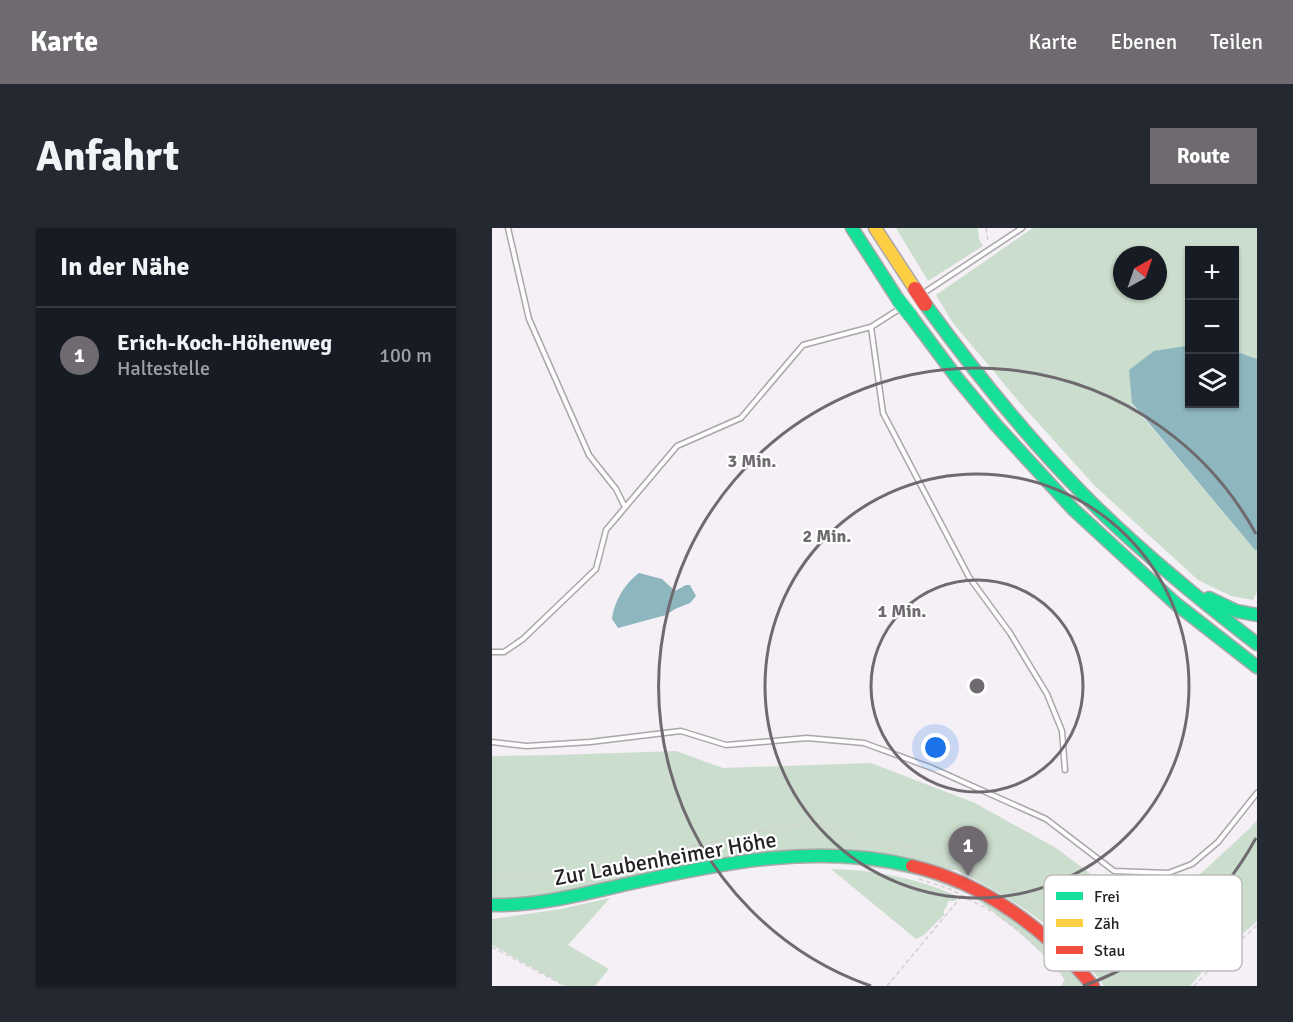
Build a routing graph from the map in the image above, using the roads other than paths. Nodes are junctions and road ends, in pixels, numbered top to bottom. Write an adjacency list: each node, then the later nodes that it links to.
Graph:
1 (508, 228): 8 (lane)
2 (852, 228): 6 (main road)
3 (875, 228): 5 (main road)
4 (1022, 228): 5 (lane)
5 (918, 297): 9 (main road)
6 (905, 307): 7 (lane); 13 (main road)
7 (871, 327): 8 (lane); 15 (lane)
8 (625, 507): 12 (lane)
9 (1184, 585): 10 (main road); 11 (main road)
10 (1257, 615)
11 (1257, 644)
12 (492, 652)
13 (1257, 667)
14 (492, 742): 16 (lane)
15 (1065, 770)
16 (1257, 794)
17 (492, 905): 18 (main road, Zur Laubenheimer Höhe)
18 (1044, 935)
19 (1080, 971): 20 (main road, Zur Laubenheimer Höhe)
20 (1093, 986)

